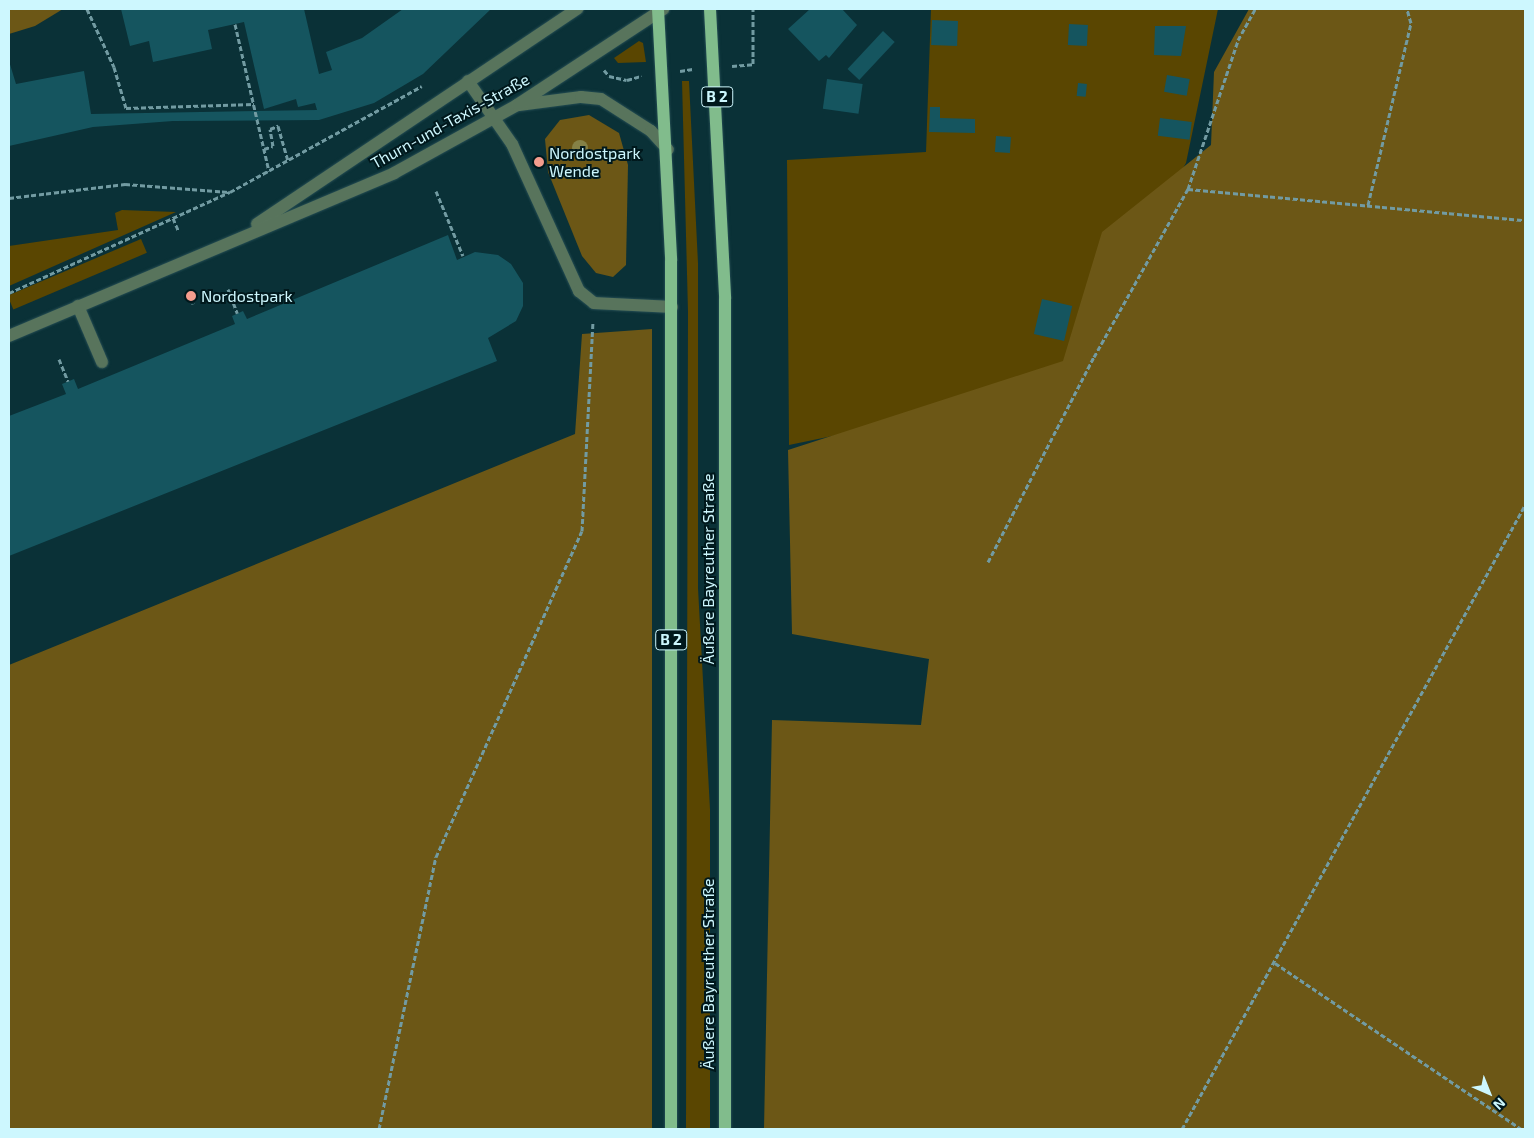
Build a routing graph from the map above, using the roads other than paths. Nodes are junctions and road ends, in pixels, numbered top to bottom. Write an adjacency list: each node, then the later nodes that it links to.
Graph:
1 (577, 9): 4 (street, Thurn-und-Taxis-Straße)
2 (710, 9): 14 (main road, Äußere Bayreuther Straße / B 2)
3 (660, 10): 5 (street, Thurn-und-Taxis-Straße); 7 (main road, B 2)
4 (468, 81): 6 (street); 8 (street, Thurn-und-Taxis-Straße)
5 (517, 105): 6 (street, Thurn-und-Taxis-Straße); 7 (street)
6 (496, 117): 8 (street, Thurn-und-Taxis-Straße); 10 (street)
7 (668, 150): 10 (main road, B 2)
8 (244, 233): 9 (street, Thurn-und-Taxis-Straße)
9 (78, 306): 11 (street, Thurn-und-Taxis-Straße); 12 (street)
10 (672, 307): 13 (main road, B 2)
11 (9, 336)
12 (102, 362)
13 (671, 1129)
14 (724, 1129)

